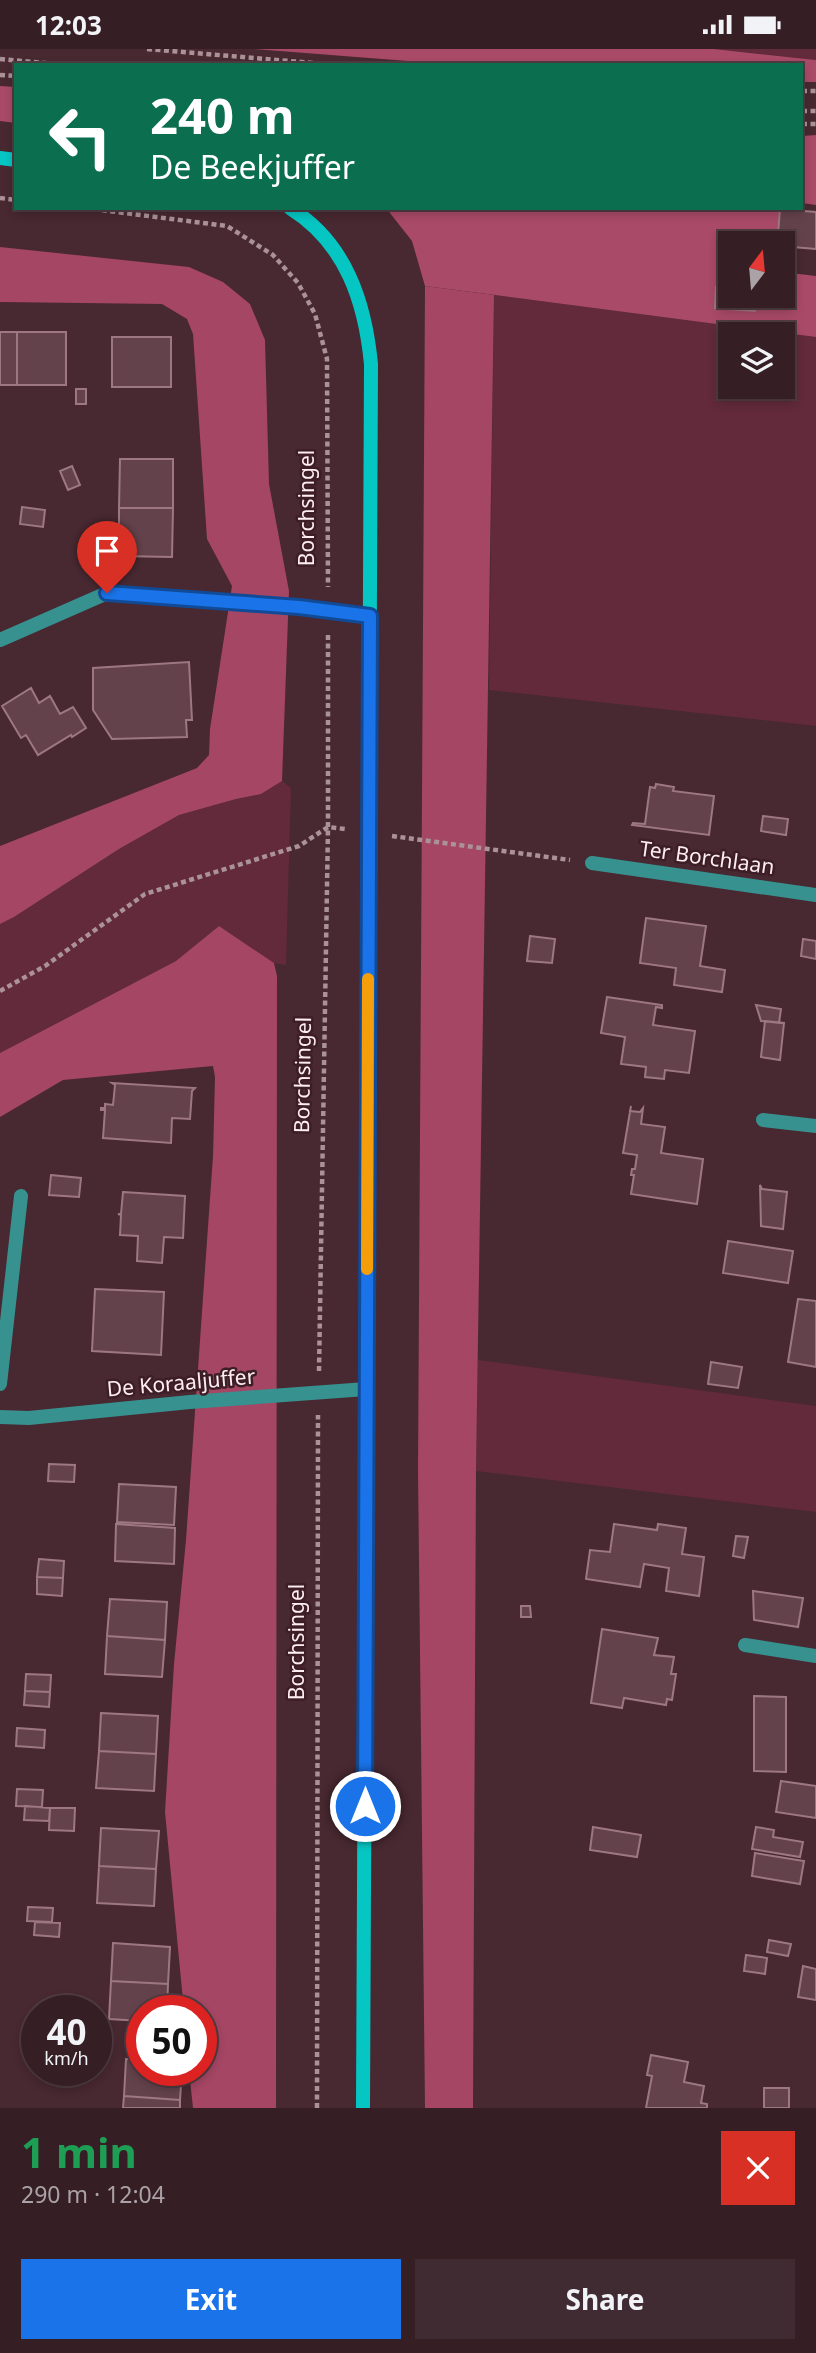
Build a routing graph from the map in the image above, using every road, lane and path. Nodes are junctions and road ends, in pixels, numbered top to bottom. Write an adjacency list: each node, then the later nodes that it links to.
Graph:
1 (147, 49): 4 (path)
2 (0, 59): 3 (path)
3 (45, 63)
4 (313, 63)
5 (101, 210): 7 (path, Borchsingel)
6 (292, 210): 8 (main road)
7 (328, 611): 8 (street); 9 (street); 10 (path, Borchsingel)
8 (370, 616): 19 (main road)
9 (0, 640)
10 (328, 827): 14 (path); 20 (path, Borchsingel)
11 (413, 839): 12 (path)
12 (592, 863): 13 (street, Ter Borchlaan)
13 (816, 895)
14 (0, 991)
15 (763, 1120): 16 (street)
16 (816, 1126)
17 (21, 1196): 18 (street)
18 (0, 1384)
19 (366, 1389): 20 (street, De Koraaljuffer); 25 (main road)
20 (318, 1393): 21 (street, De Koraaljuffer); 24 (path, Borchsingel)
21 (0, 1417)
22 (745, 1645): 23 (street)
23 (816, 1656)
24 (317, 2108)
25 (363, 2108)

